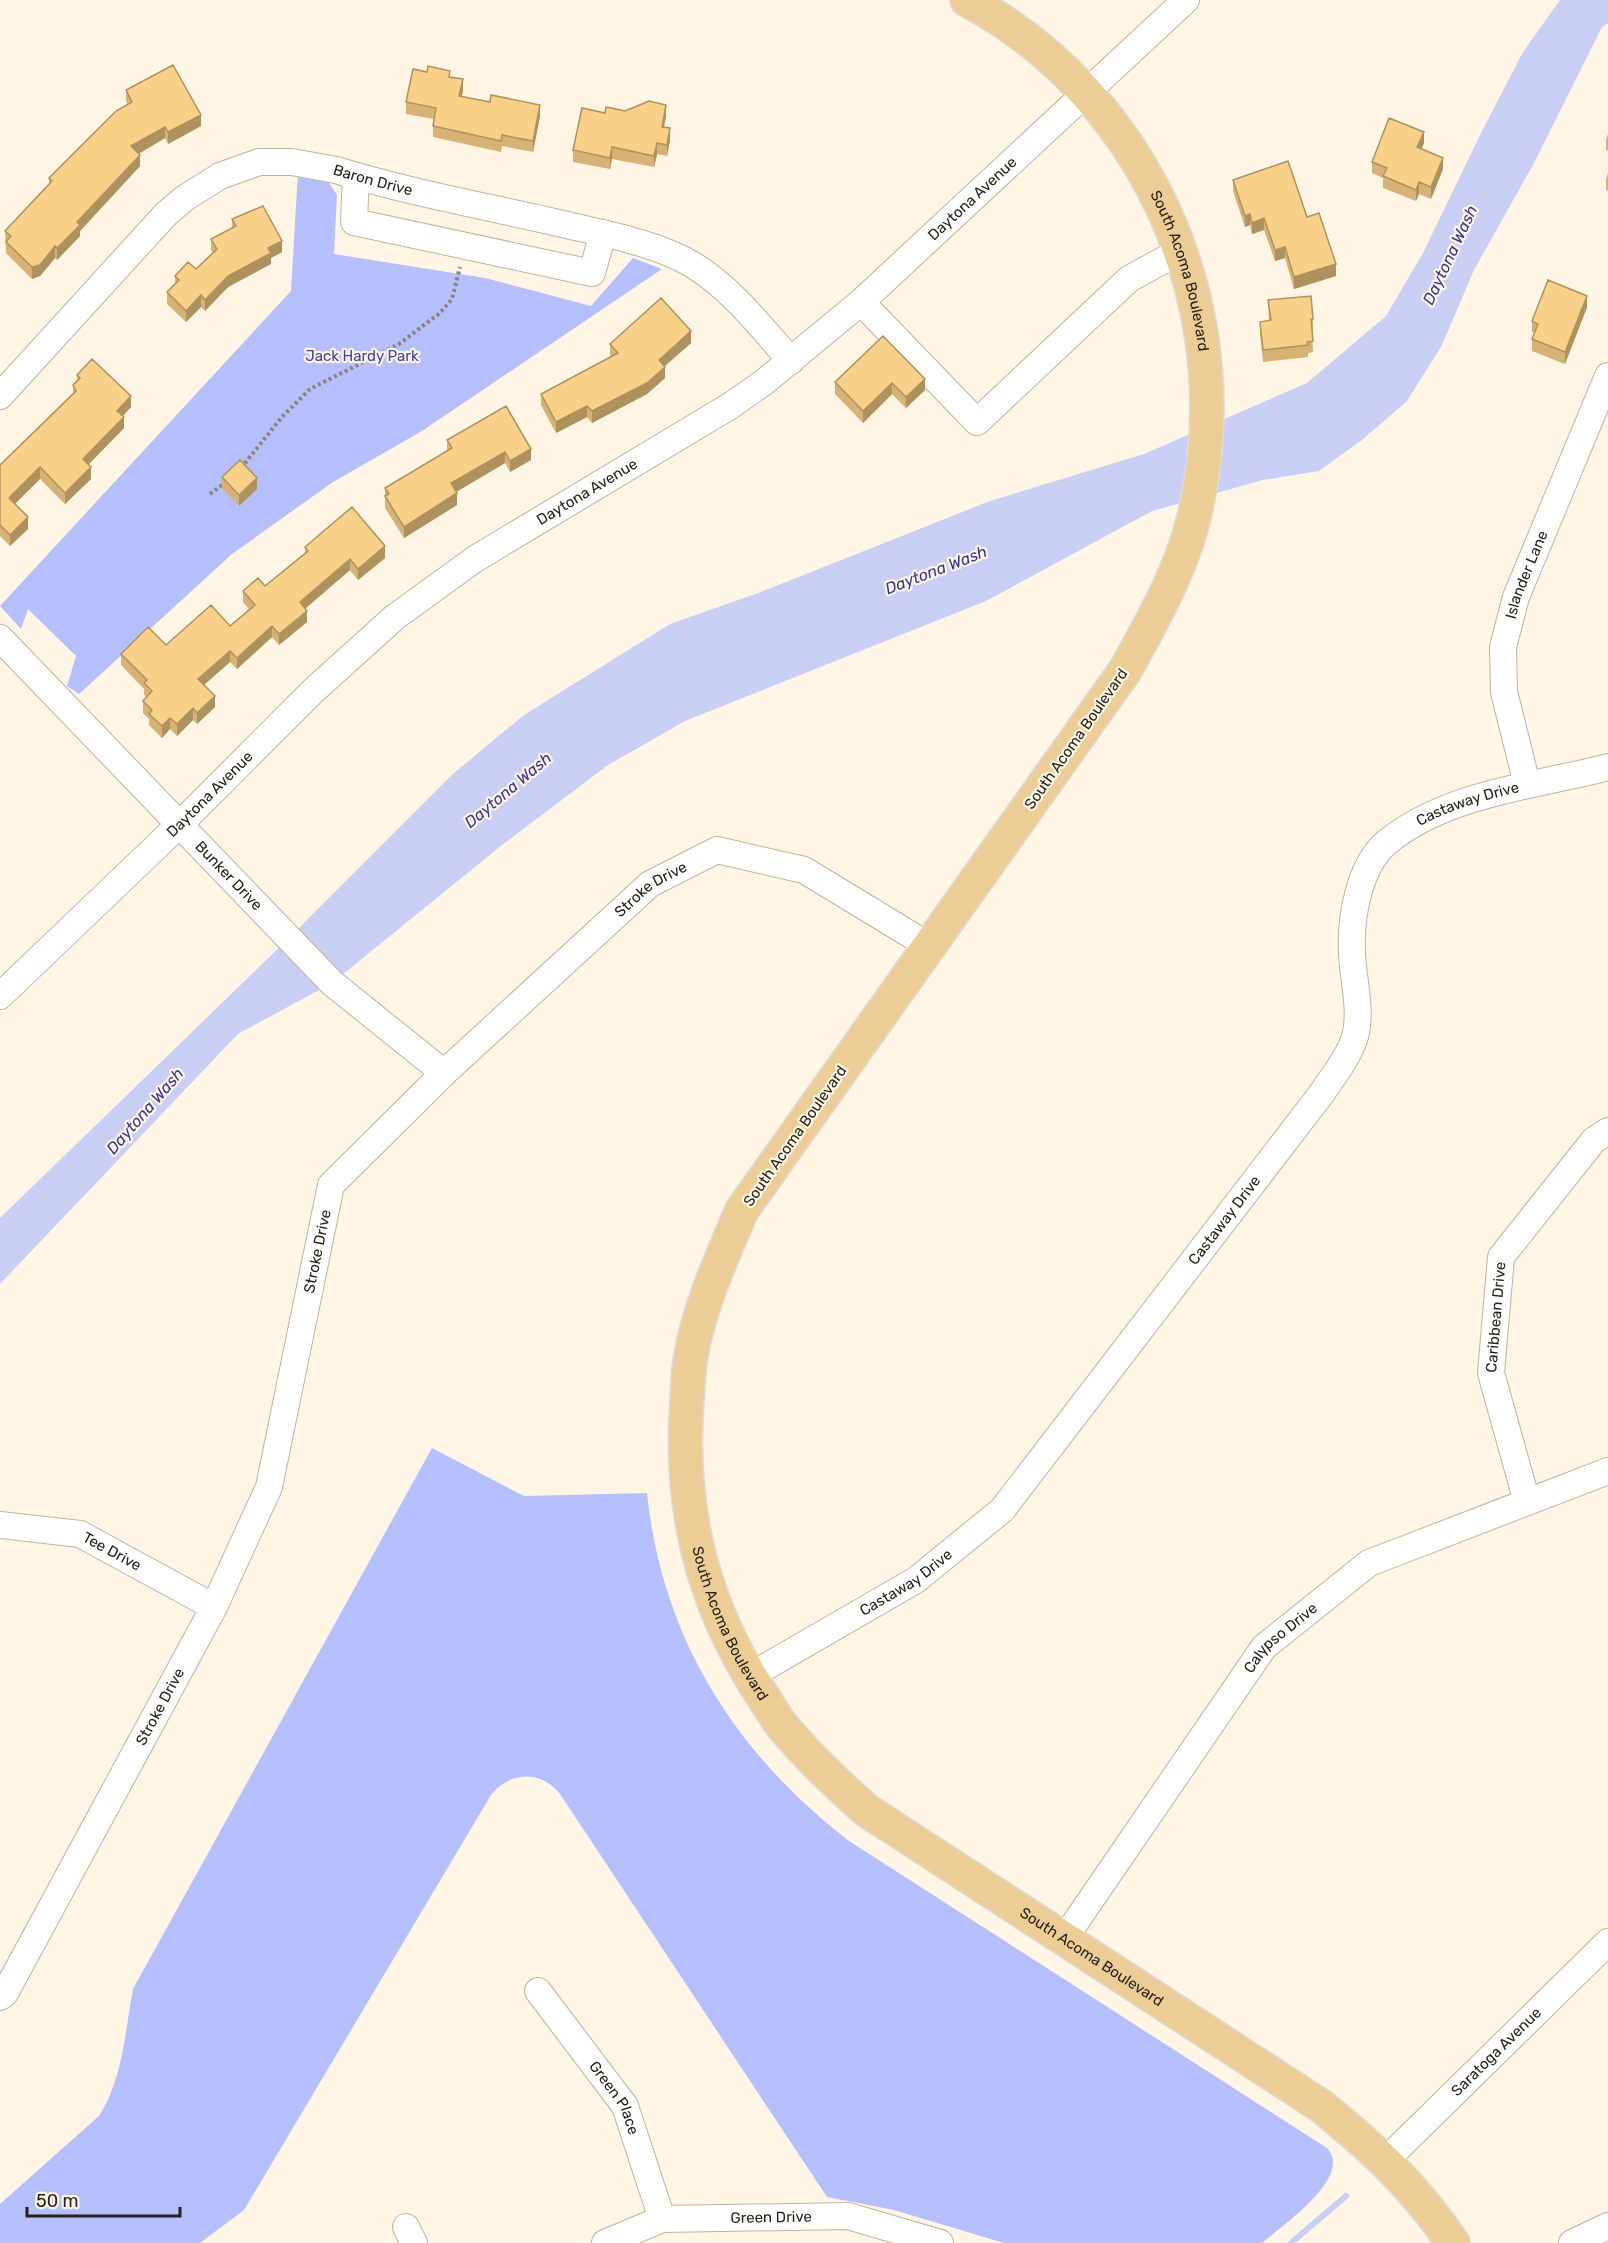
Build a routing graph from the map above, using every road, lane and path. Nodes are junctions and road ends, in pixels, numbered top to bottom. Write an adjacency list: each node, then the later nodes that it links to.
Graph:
1 (967, 0): 3 (main road, South Acoma Boulevard)
2 (1186, 0): 3 (street, Daytona Avenue)
3 (1086, 92): 7 (main road, South Acoma Boulevard); 8 (street, Daytona Avenue)
4 (356, 176): 5 (street, Baron Drive); 6 (street); 11 (street, Baron Drive)
5 (603, 233): 6 (street); 9 (street, Baron Drive)
6 (463, 246): 12 (path)
7 (1182, 250): 8 (street); 17 (main road, South Acoma Boulevard)
8 (861, 302): 9 (street, Daytona Avenue)
9 (791, 361): 16 (street, Daytona Avenue)
10 (1608, 376): 15 (street, Islander Lane)
11 (0, 396)
12 (210, 494)
13 (0, 639): 16 (street, Bunker Drive)
14 (1608, 766): 15 (street, Castaway Drive)
15 (1527, 784): 25 (street, Castaway Drive)
16 (180, 824): 18 (street, Daytona Avenue); 19 (street, Bunker Drive)
17 (929, 946): 19 (street, Stroke Drive); 25 (main road, South Acoma Boulevard)
18 (0, 996)
19 (444, 1074): 24 (street, Stroke Drive)
20 (1608, 1131): 22 (street, Caribbean Drive)
21 (1608, 1471): 22 (street, Calypso Drive)
22 (1527, 1502): 26 (street, Calypso Drive)
23 (0, 1525): 24 (street, Tee Drive)
24 (214, 1608): 29 (street, Stroke Drive)
25 (750, 1676): 26 (main road, South Acoma Boulevard)
26 (1064, 1939): 30 (main road, South Acoma Boulevard)
27 (1608, 1942): 30 (street, Saratoga Avenue)
28 (538, 1991): 31 (street, Green Place)
29 (0, 1997)
30 (1385, 2162): 35 (main road, South Acoma Boulevard)
31 (662, 2219): 33 (street, Green Drive); 34 (street, Green Drive)
32 (1608, 2226): 36 (street)
33 (605, 2243)
34 (940, 2243)
35 (1453, 2243)
36 (1572, 2243)

